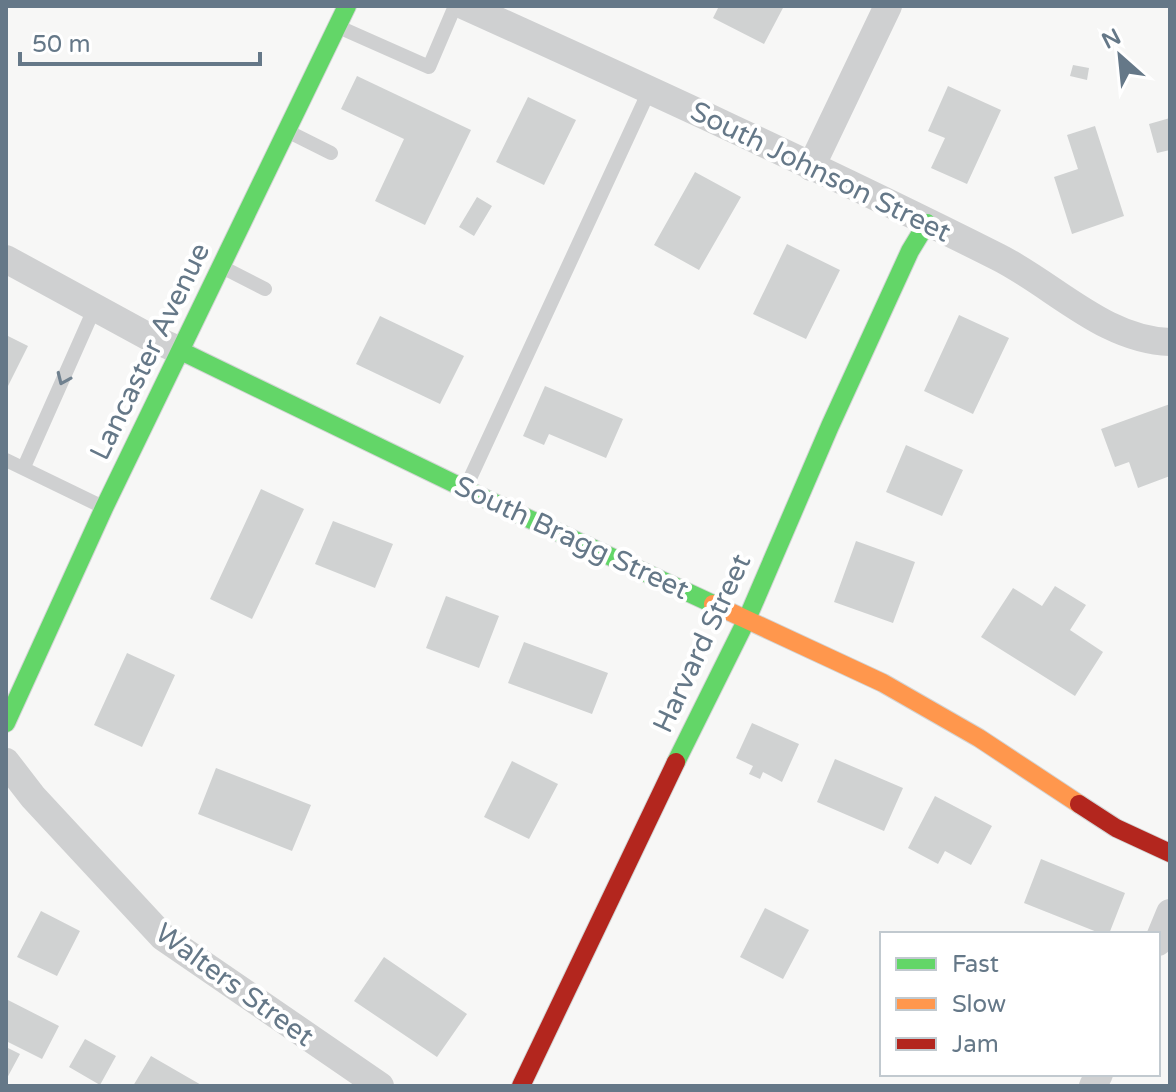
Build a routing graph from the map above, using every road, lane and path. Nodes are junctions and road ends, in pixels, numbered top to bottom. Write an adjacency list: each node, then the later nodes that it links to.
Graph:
1 (347, 6): 5 (street, Lancaster Avenue)
2 (455, 6): 5 (lane)
3 (465, 6): 6 (street, South Johnson Street)
4 (888, 6): 9 (street)
5 (337, 26): 7 (street, Lancaster Avenue)
6 (650, 89): 9 (street, South Johnson Street); 19 (lane)
7 (287, 131): 8 (lane); 12 (street, Lancaster Avenue)
8 (331, 153)
9 (811, 167): 10 (street, South Johnson Street)
10 (927, 223): 15 (street, South Johnson Street); 21 (street, Harvard Street)
11 (6, 259): 14 (street, South Bragg Street)
12 (222, 267): 13 (lane); 16 (street, Lancaster Avenue)
13 (265, 289)
14 (95, 307): 16 (street, South Bragg Street); 18 (lane, one-way to 18)
15 (1170, 342)
16 (181, 351): 19 (street, South Bragg Street); 20 (street, Lancaster Avenue)
17 (6, 460): 18 (lane)
18 (24, 467): 20 (lane)
19 (465, 487): 21 (street, South Bragg Street)
20 (104, 508): 22 (street, Lancaster Avenue)
21 (747, 619): 24 (street, South Bragg Street); 28 (street, Harvard Street)
22 (6, 723)
23 (6, 762): 27 (street, Walters Street)
24 (1170, 853)
25 (1170, 913): 26 (street)
26 (1160, 937)
27 (380, 1086)
28 (521, 1086)

